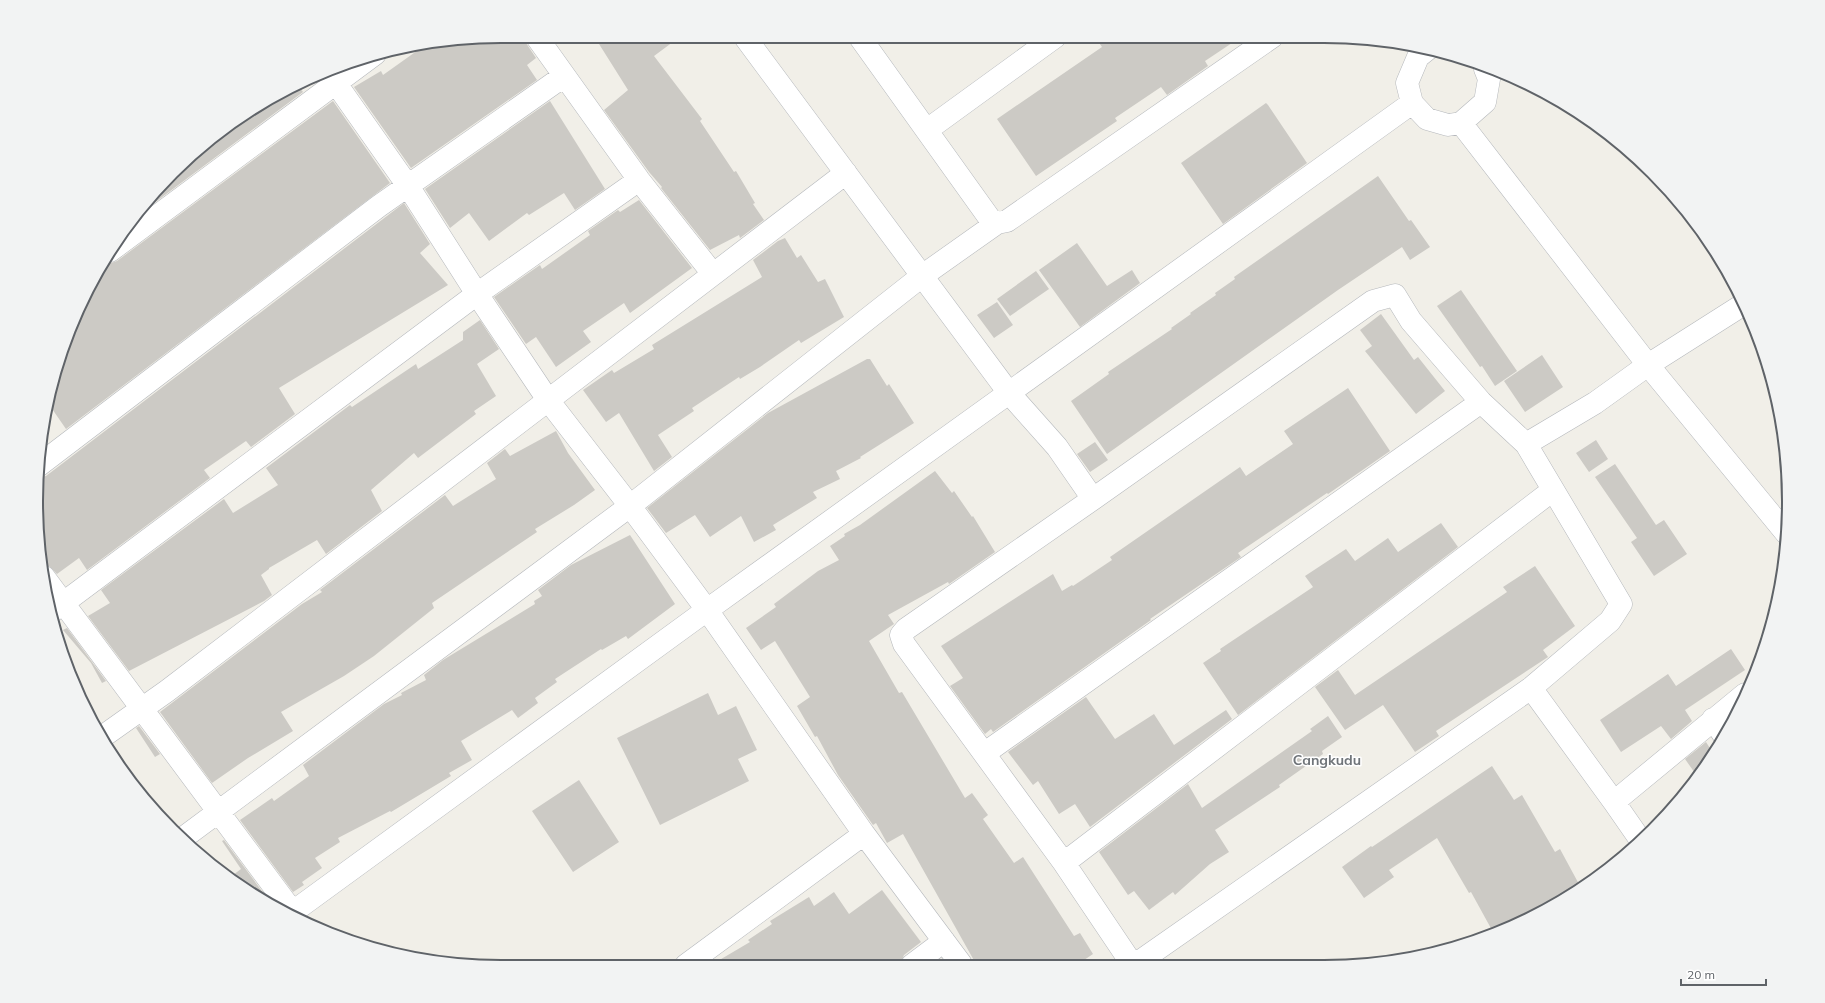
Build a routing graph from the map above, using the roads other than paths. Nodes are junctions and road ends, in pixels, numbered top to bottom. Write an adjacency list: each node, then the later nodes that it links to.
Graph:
1 (541, 43): 9 (street)
2 (749, 43): 14 (street)
3 (864, 43): 13 (street)
4 (1047, 43): 13 (street)
5 (1263, 43): 17 (street)
6 (1418, 53): 11 (street)
7 (346, 70): 10 (street)
8 (1487, 73): 12 (street)
9 (564, 76): 15 (street); 16 (street)
10 (332, 78): 16 (street); 18 (street)
11 (1412, 103): 12 (street); 24 (street)
12 (1461, 123): 23 (street)
13 (927, 130): 17 (street)
14 (846, 173): 19 (street); 20 (street)
15 (639, 180): 19 (street); 21 (street)
16 (408, 186): 21 (street); 28 (street)
17 (997, 223): 20 (street)
18 (125, 240)
19 (713, 274): 25 (street)
20 (922, 276): 24 (street); 31 (street)
21 (477, 294): 25 (street); 33 (street)
22 (1739, 307): 23 (street)
23 (1648, 365): 27 (street); 32 (street)
24 (1009, 393): 30 (street); 34 (street)
25 (548, 400): 31 (street); 37 (street)
26 (1482, 402): 27 (street); 30 (street); 41 (street)
27 (1526, 444): 29 (street)
28 (45, 461)
29 (1553, 490): 35 (street); 47 (street)
30 (1093, 499): 41 (street)
31 (630, 506): 34 (street); 43 (street)
32 (1781, 527)
33 (57, 608): 37 (street)
34 (707, 610): 44 (street); 49 (street)
35 (1531, 688): 42 (street); 55 (street)
36 (1736, 701): 38 (street)
37 (142, 710): 40 (street); 43 (street)
38 (1713, 719): 39 (street); 42 (street)
39 (1721, 731)
40 (106, 735)
41 (984, 753): 47 (street)
42 (1614, 802): 46 (street)
43 (218, 812): 45 (street); 48 (street)
44 (864, 834): 50 (street); 51 (street)
45 (187, 835)
46 (1637, 836)
47 (1064, 863): 54 (street)
48 (288, 907)
49 (296, 912)
50 (944, 942): 52 (street); 53 (street)
51 (693, 960)
52 (919, 960)
53 (958, 960)
54 (1129, 960)
55 (1142, 960)

